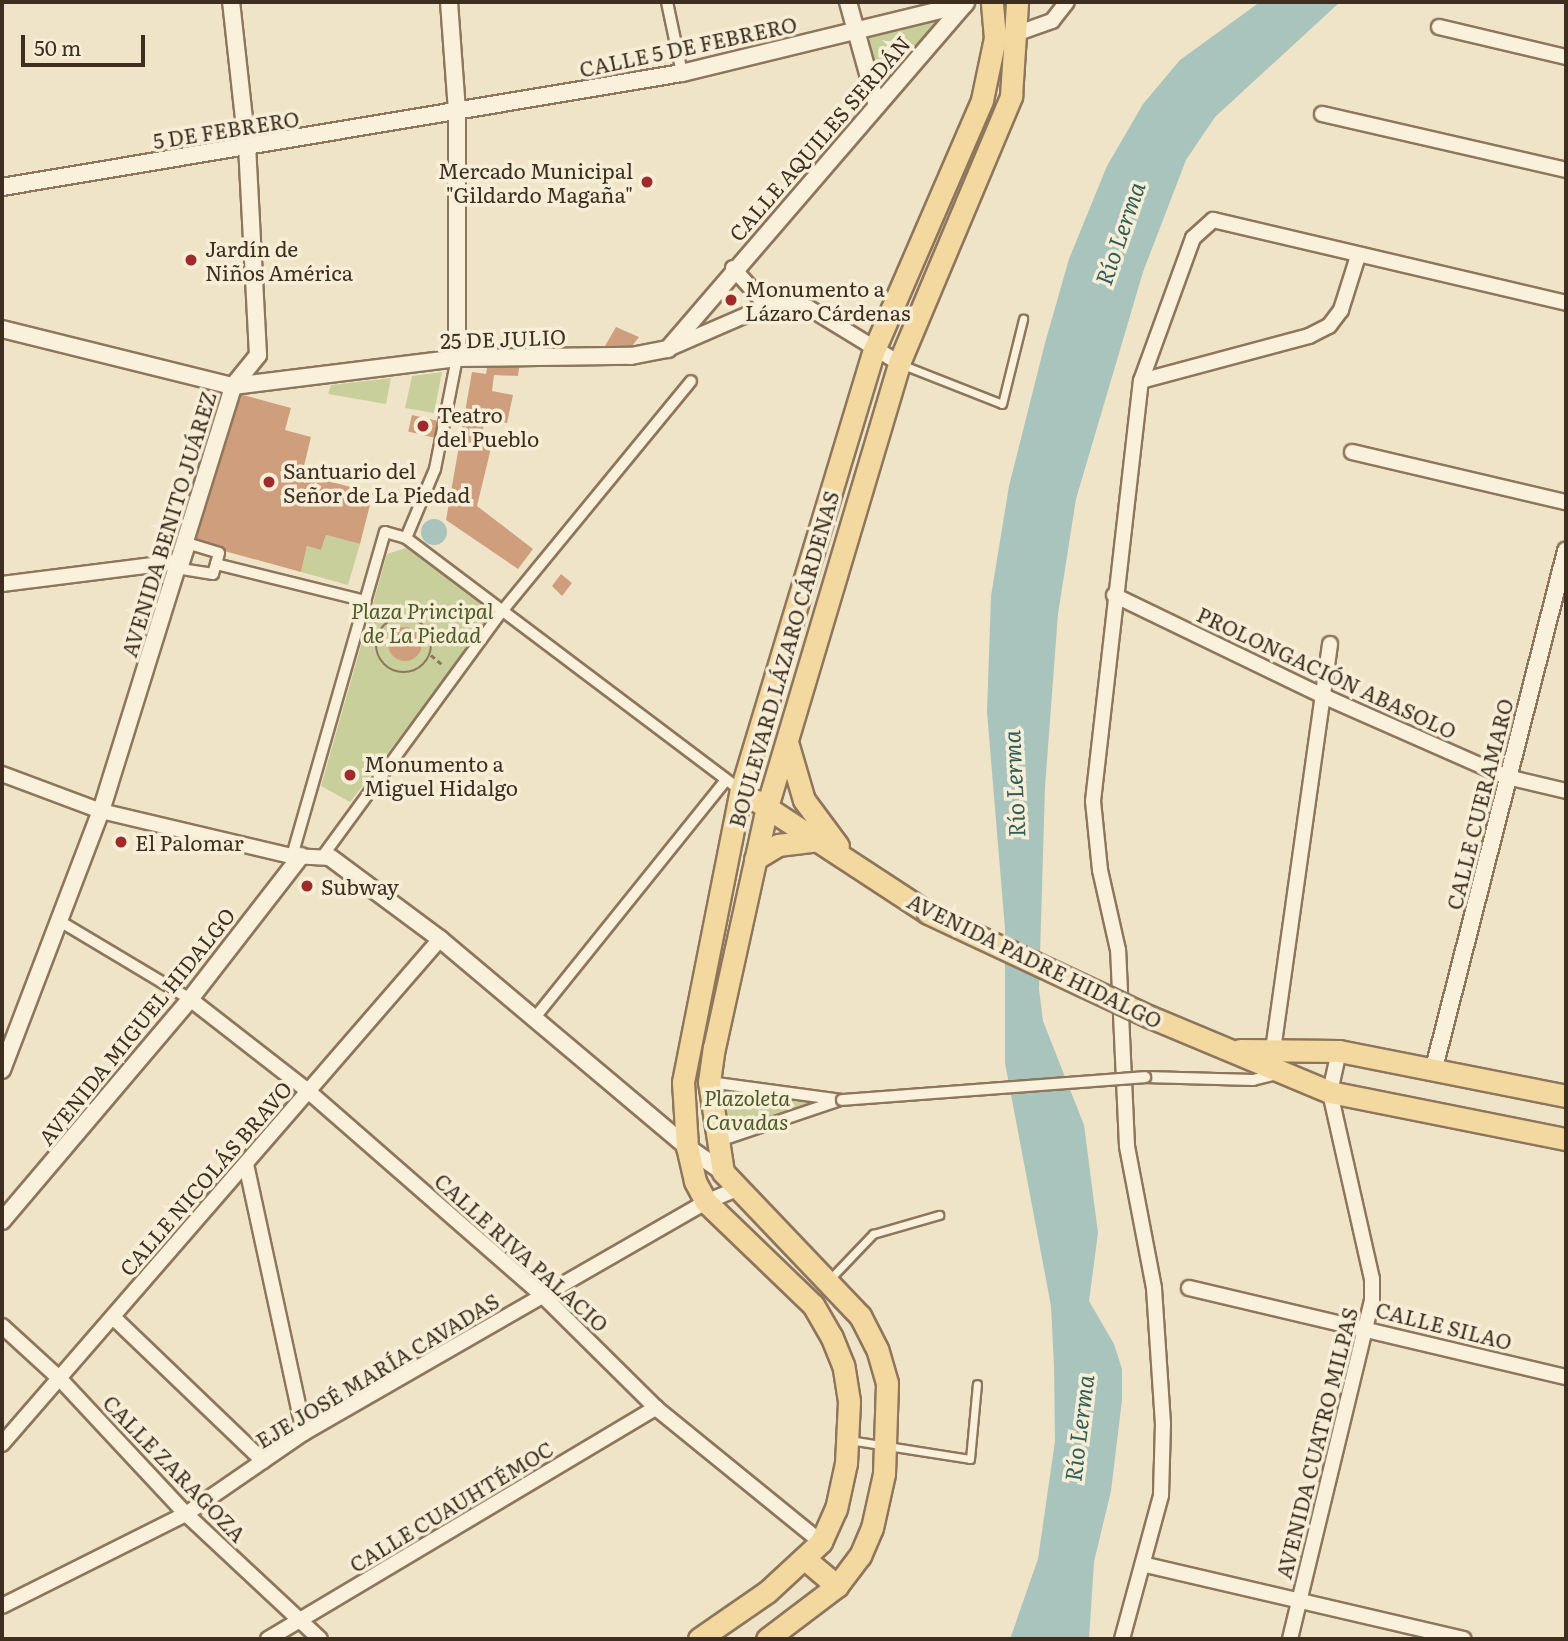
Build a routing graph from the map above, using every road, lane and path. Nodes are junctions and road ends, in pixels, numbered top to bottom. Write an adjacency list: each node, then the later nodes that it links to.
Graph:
1 (231, 2): 18 (street, AVENIDA BENITO JUÁREZ)
2 (449, 2): 16 (street)
3 (667, 2): 14 (street)
4 (848, 2): 10 (street)
5 (992, 2): 12 (main road, BOULEVARD LÁZARO CÁRDENAS)
6 (1017, 2): 11 (main road, BOULEVARD LÁZARO CÁRDENAS)
7 (1067, 2): 11 (street)
8 (966, 3): 10 (street, CALLE 5 DE FEBRERO); 15 (street, CALLE AQUILES SERDÁN)
9 (1439, 27): 13 (street)
10 (855, 30): 14 (street, CALLE 5 DE FEBRERO); 15 (street)
11 (1018, 37): 12 (street); 30 (main road, BOULEVARD LÁZARO CÁRDENAS)
12 (995, 38): 28 (main road, BOULEVARD LÁZARO CÁRDENAS)
13 (1566, 57)
14 (682, 73): 16 (street, CALLE 5 DE FEBRERO)
15 (876, 102): 22 (street, CALLE AQUILES SERDÁN)
16 (457, 112): 18 (street, 5 DE FEBRERO); 29 (street)
17 (1322, 114): 19 (street)
18 (247, 146): 20 (street, 5 DE FEBRERO); 33 (street, AVENIDA BENITO JUÁREZ)
19 (1566, 170)
20 (2, 187)
21 (1358, 256): 23 (street); 31 (street); 31 (street)
22 (733, 268): 24 (street, CALLE AQUILES SERDÁN); 27 (street, CALLE AQUILES SERDÁN)
23 (1566, 303)
24 (767, 306): 27 (street, 25 DE JULIO); 28 (street)
25 (1023, 319): 30 (lane)
26 (2, 330): 33 (street)
27 (668, 349): 29 (street, 25 DE JULIO)
28 (874, 350): 30 (street); 51 (main road, BOULEVARD LÁZARO CÁRDENAS)
29 (457, 358): 33 (street, 25 DE JULIO); 36 (street)
30 (899, 363): 48 (main road, BOULEVARD LÁZARO CÁRDENAS)
31 (1141, 381): 41 (street)
32 (691, 382): 43 (street)
33 (233, 386): 38 (street, AVENIDA BENITO JUÁREZ)
34 (1352, 452): 35 (street)
35 (1566, 502)
36 (407, 538): 42 (street); 43 (street)
37 (1566, 551): 50 (street, CALLE CUERAMARO)
38 (181, 558): 39 (street); 39 (street); 40 (street); 54 (street, AVENIDA BENITO JUÁREZ)
39 (216, 564): 42 (street)
40 (2, 584)
41 (1114, 595): 47 (street, PROLONGACIÓN ABASOLO); 102 (street)
42 (365, 601): 56 (street)
43 (503, 610): 46 (street); 51 (street)
44 (1330, 645): 47 (street)
45 (430, 655): 45 (path); 46 (path)
46 (456, 675): 57 (street)
47 (1324, 696): 50 (street, PROLONGACIÓN ABASOLO); 65 (street)
48 (787, 740): 53 (main road, BOULEVARD LÁZARO CÁRDENAS); 59 (main road)
49 (2, 774): 54 (street)
50 (1507, 777): 52 (street, PROLONGACIÓN ABASOLO); 67 (street, CALLE CUERAMARO)
51 (733, 785): 53 (main road, AVENIDA PADRE HIDALGO); 63 (street); 77 (main road, BOULEVARD LÁZARO CÁRDENAS)
52 (1566, 791)
53 (767, 807): 55 (main road, AVENIDA PADRE HIDALGO); 58 (main road, BOULEVARD LÁZARO CÁRDENAS)
54 (101, 811): 56 (street); 60 (street, AVENIDA BENITO JUÁREZ)
55 (817, 841): 58 (main road); 59 (main road, AVENIDA PADRE HIDALGO)
56 (296, 856): 57 (street); 62 (street, AVENIDA MIGUEL HIDALGO)
57 (326, 857): 61 (street)
58 (755, 859): 70 (main road, BOULEVARD LÁZARO CÁRDENAS)
59 (853, 864): 64 (main road, AVENIDA PADRE HIDALGO, bridge)
60 (58, 920): 62 (street); 68 (street, AVENIDA BENITO JUÁREZ)
61 (440, 939): 63 (street); 71 (street, CALLE NICOLÁS BRAVO)
62 (190, 999): 71 (street, CALLE RIVA PALACIO); 83 (street, AVENIDA MIGUEL HIDALGO)
63 (533, 1020): 77 (street)
64 (1229, 1049): 65 (main road, AVENIDA PADRE HIDALGO); 69 (main road, AVENIDA PADRE HIDALGO)
65 (1273, 1050): 66 (main road, AVENIDA PADRE HIDALGO)
66 (1339, 1051): 67 (main road, AVENIDA PADRE HIDALGO); 72 (street, AVENIDA CUATRO MILPAS)
67 (1434, 1068): 73 (main road, AVENIDA PADRE HIDALGO)
68 (2, 1070)
69 (1283, 1073): 72 (main road, AVENIDA PADRE HIDALGO); 74 (street, bridge)
70 (709, 1082): 74 (street); 76 (main road, BOULEVARD LÁZARO CÁRDENAS)
71 (308, 1091): 78 (street, CALLE NICOLÁS BRAVO); 86 (street, CALLE RIVA PALACIO)
72 (1330, 1092): 75 (main road, AVENIDA PADRE HIDALGO); 89 (street, AVENIDA CUATRO MILPAS)
73 (1566, 1096)
74 (842, 1100): 76 (street)
75 (1566, 1139)
76 (716, 1142): 79 (main road, BOULEVARD LÁZARO CÁRDENAS)
77 (687, 1147): 79 (street); 81 (main road, BOULEVARD LÁZARO CÁRDENAS)
78 (246, 1164): 87 (street, CALLE NICOLÁS BRAVO); 94 (street)
79 (723, 1172): 80 (main road, BOULEVARD LÁZARO CÁRDENAS)
80 (736, 1189): 81 (street, EJE JOSÉ MARÍA CAVADAS); 84 (main road, BOULEVARD LÁZARO CÁRDENAS)
81 (706, 1202): 86 (street, EJE JOSÉ MARÍA CAVADAS); 95 (main road, BOULEVARD LÁZARO CÁRDENAS)
82 (939, 1215): 84 (lane)
83 (2, 1221)
84 (829, 1280): 97 (main road, BOULEVARD LÁZARO CÁRDENAS)
85 (1189, 1288): 89 (street, CALLE SILAO)
86 (543, 1296): 93 (street, CALLE RIVA PALACIO); 94 (street, EJE JOSÉ MARÍA CAVADAS)
87 (113, 1317): 91 (street, CALLE NICOLÁS BRAVO); 98 (street)
88 (2, 1326): 91 (street, CALLE ZARAGOZA)
89 (1368, 1328): 90 (street, CALLE SILAO); 104 (street, AVENIDA CUATRO MILPAS)
90 (1566, 1377)
91 (60, 1379): 96 (street, CALLE NICOLÁS BRAVO); 99 (street, CALLE ZARAGOZA)
92 (977, 1384): 97 (lane)
93 (656, 1408): 100 (street, CALLE RIVA PALACIO); 106 (street, CALLE CUAUHTÉMOC)
94 (304, 1433): 98 (street, EJE JOSÉ MARÍA CAVADAS)
95 (849, 1440): 97 (lane); 100 (main road, BOULEVARD LÁZARO CÁRDENAS)
96 (2, 1444)
97 (888, 1445): 103 (main road, BOULEVARD LÁZARO CÁRDENAS)
98 (263, 1461): 99 (street, EJE JOSÉ MARÍA CAVADAS)
99 (186, 1514): 105 (street, EJE JOSÉ MARÍA CAVADAS); 106 (street, CALLE ZARAGOZA)
100 (821, 1542): 101 (main road, BOULEVARD LÁZARO CÁRDENAS)
101 (805, 1559): 103 (main road); 109 (main road, BOULEVARD LÁZARO CÁRDENAS)
102 (1146, 1565): 104 (street); 111 (street)
103 (837, 1586): 110 (main road, BOULEVARD LÁZARO CÁRDENAS)
104 (1298, 1603): 112 (street, AVENIDA CUATRO MILPAS); 113 (street)
105 (2, 1606)
106 (301, 1621): 107 (street, CALLE CUAUHTÉMOC); 108 (street, CALLE ZARAGOZA)
107 (268, 1639)
108 (320, 1639)
109 (699, 1639)
110 (766, 1639)
111 (1122, 1639)
112 (1290, 1639)
113 (1463, 1639)

